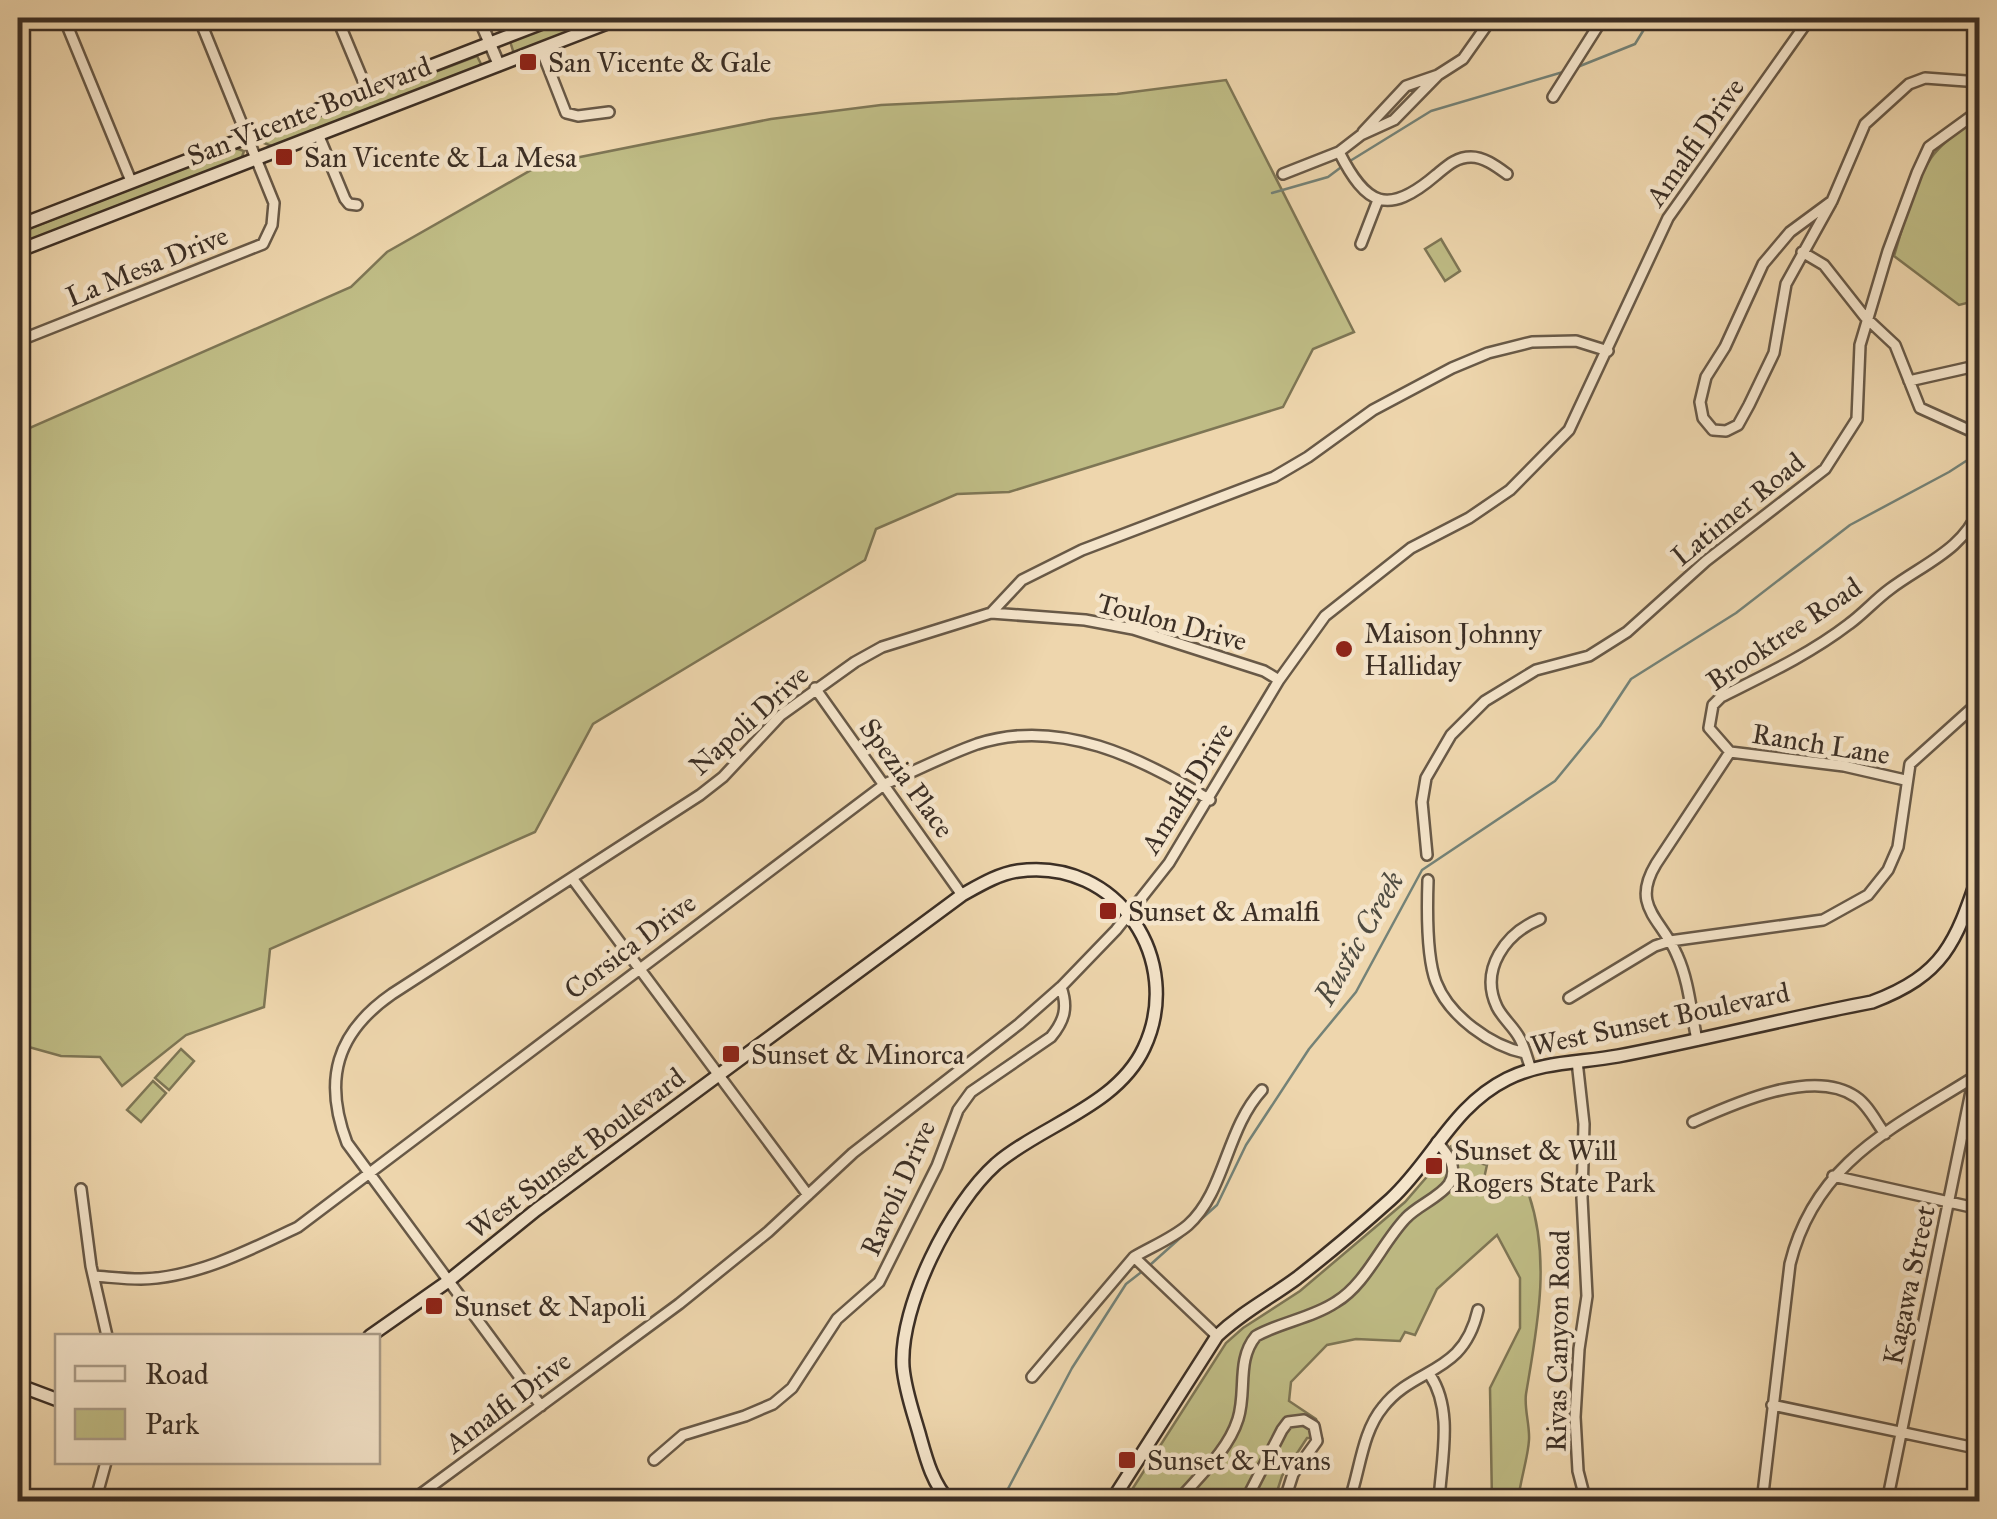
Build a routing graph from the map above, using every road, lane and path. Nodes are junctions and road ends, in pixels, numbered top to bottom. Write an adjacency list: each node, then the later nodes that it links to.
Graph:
1 (64, 18): 26 (street)
2 (199, 18): 20 (street)
3 (337, 18): 15 (street)
4 (479, 18): 10 (street)
5 (555, 18): 10 (main road)
6 (620, 18): 11 (main road, San Vicente Boulevard)
7 (1492, 18): 13 (street)
8 (1603, 18): 16 (street)
9 (1810, 18): 36 (street, Amalfi Drive)
10 (490, 43): 12 (street); 15 (main road)
11 (541, 49): 12 (main road, San Vicente Boulevard); 18 (street)
12 (498, 66): 19 (main road, San Vicente Boulevard)
13 (1438, 75): 21 (street); 21 (street)
14 (1980, 82): 28 (street)
15 (367, 90): 20 (main road)
16 (1553, 97)
17 (1980, 110): 34 (street, Latimer Road)
18 (609, 112)
19 (318, 134): 23 (main road, San Vicente Boulevard); 29 (street)
20 (248, 136): 23 (street); 26 (main road)
21 (1361, 136): 22 (street)
22 (1339, 152): 24 (street); 27 (street)
23 (257, 158): 32 (main road, San Vicente Boulevard); 35 (street, La Mesa Drive)
24 (1284, 174)
25 (1507, 174): 27 (street)
26 (132, 182): 30 (main road)
27 (1378, 200): 31 (street)
28 (1832, 201): 33 (street); 33 (street)
29 (357, 205)
30 (18, 226)
31 (1361, 244)
32 (18, 252)
33 (1802, 252): 34 (street)
34 (1870, 322): 38 (street); 49 (street, Latimer Road)
35 (18, 341)
36 (1608, 351): 41 (street, Napoli Drive); 42 (street, Amalfi Drive)
37 (1980, 364): 38 (street)
38 (1908, 381): 39 (street)
39 (1980, 440)
40 (1980, 508): 45 (street, Brooktree Road)
41 (991, 613): 42 (street, Toulon Drive); 43 (street, Napoli Drive)
42 (1279, 680): 48 (street, Amalfi Drive)
43 (815, 688): 47 (street, Spezia Place); 51 (street, Napoli Drive)
44 (1980, 701): 46 (street)
45 (1730, 752): 46 (street, Ranch Lane); 56 (street)
46 (1906, 780): 56 (street)
47 (884, 784): 48 (street, Corsica Drive); 53 (street, Spezia Place); 57 (street, Corsica Drive)
48 (1210, 800): 54 (street, Amalfi Drive)
49 (1427, 856)
50 (1980, 871): 60 (main road, West Sunset Boulevard)
51 (572, 878): 57 (street); 71 (street, Napoli Drive)
52 (1428, 880): 61 (street)
53 (962, 894): 54 (main road, West Sunset Boulevard); 65 (main road, West Sunset Boulevard)
54 (1129, 914): 58 (street, Amalfi Drive); 96 (main road, West Sunset Boulevard)
55 (1540, 919): 61 (street)
56 (1670, 941): 59 (street); 60 (street)
57 (639, 967): 65 (street); 71 (street, Corsica Drive)
58 (1061, 987): 74 (street, Amalfi Drive); 92 (street, Ravoli Drive)
59 (1569, 998)
60 (1697, 1040): 63 (main road, West Sunset Boulevard)
61 (1525, 1053): 64 (street)
62 (1980, 1053): 66 (street, Kagawa Street)
63 (1577, 1061): 64 (main road, West Sunset Boulevard); 103 (street, Rivas Canyon Road)
64 (1531, 1069): 70 (main road, West Sunset Boulevard)
65 (719, 1076): 74 (street); 79 (main road, West Sunset Boulevard)
66 (1974, 1077): 69 (street); 75 (street, Kagawa Street)
67 (1262, 1090): 77 (street)
68 (1693, 1122): 69 (street)
69 (1885, 1134): 72 (street)
70 (1437, 1142): 83 (main road, West Sunset Boulevard); 98 (street)
71 (367, 1172): 78 (street, Corsica Drive); 79 (street, Napoli Drive)
72 (1834, 1176): 75 (street); 89 (street)
73 (81, 1190): 78 (street)
74 (808, 1195): 88 (street, Amalfi Drive)
75 (1949, 1202): 76 (street); 90 (street, Kagawa Street)
76 (1980, 1209)
77 (1142, 1264): 83 (street); 85 (street)
78 (94, 1276): 81 (street)
79 (447, 1282): 82 (main road, West Sunset Boulevard); 88 (street, Napoli Drive)
80 (1478, 1310): 84 (street)
81 (106, 1334)
82 (373, 1334)
83 (1218, 1336): 97 (main road, West Sunset Boulevard)
84 (1430, 1374): 101 (street); 102 (street)
85 (1032, 1378)
86 (18, 1386): 87 (main road)
87 (55, 1399)
88 (540, 1406): 95 (street, Amalfi Drive)
89 (1772, 1406): 90 (street); 104 (street)
90 (1901, 1433): 91 (street); 105 (street, Kagawa Street)
91 (1980, 1449)
92 (654, 1460)
93 (105, 1464): 94 (street)
94 (95, 1502)
95 (410, 1502)
96 (950, 1502)
97 (1111, 1502)
98 (1177, 1502)
99 (1246, 1502): 100 (street)
100 (1284, 1502)
101 (1348, 1502)
102 (1440, 1502)
103 (1586, 1502)
104 (1762, 1502)
105 (1887, 1502)

